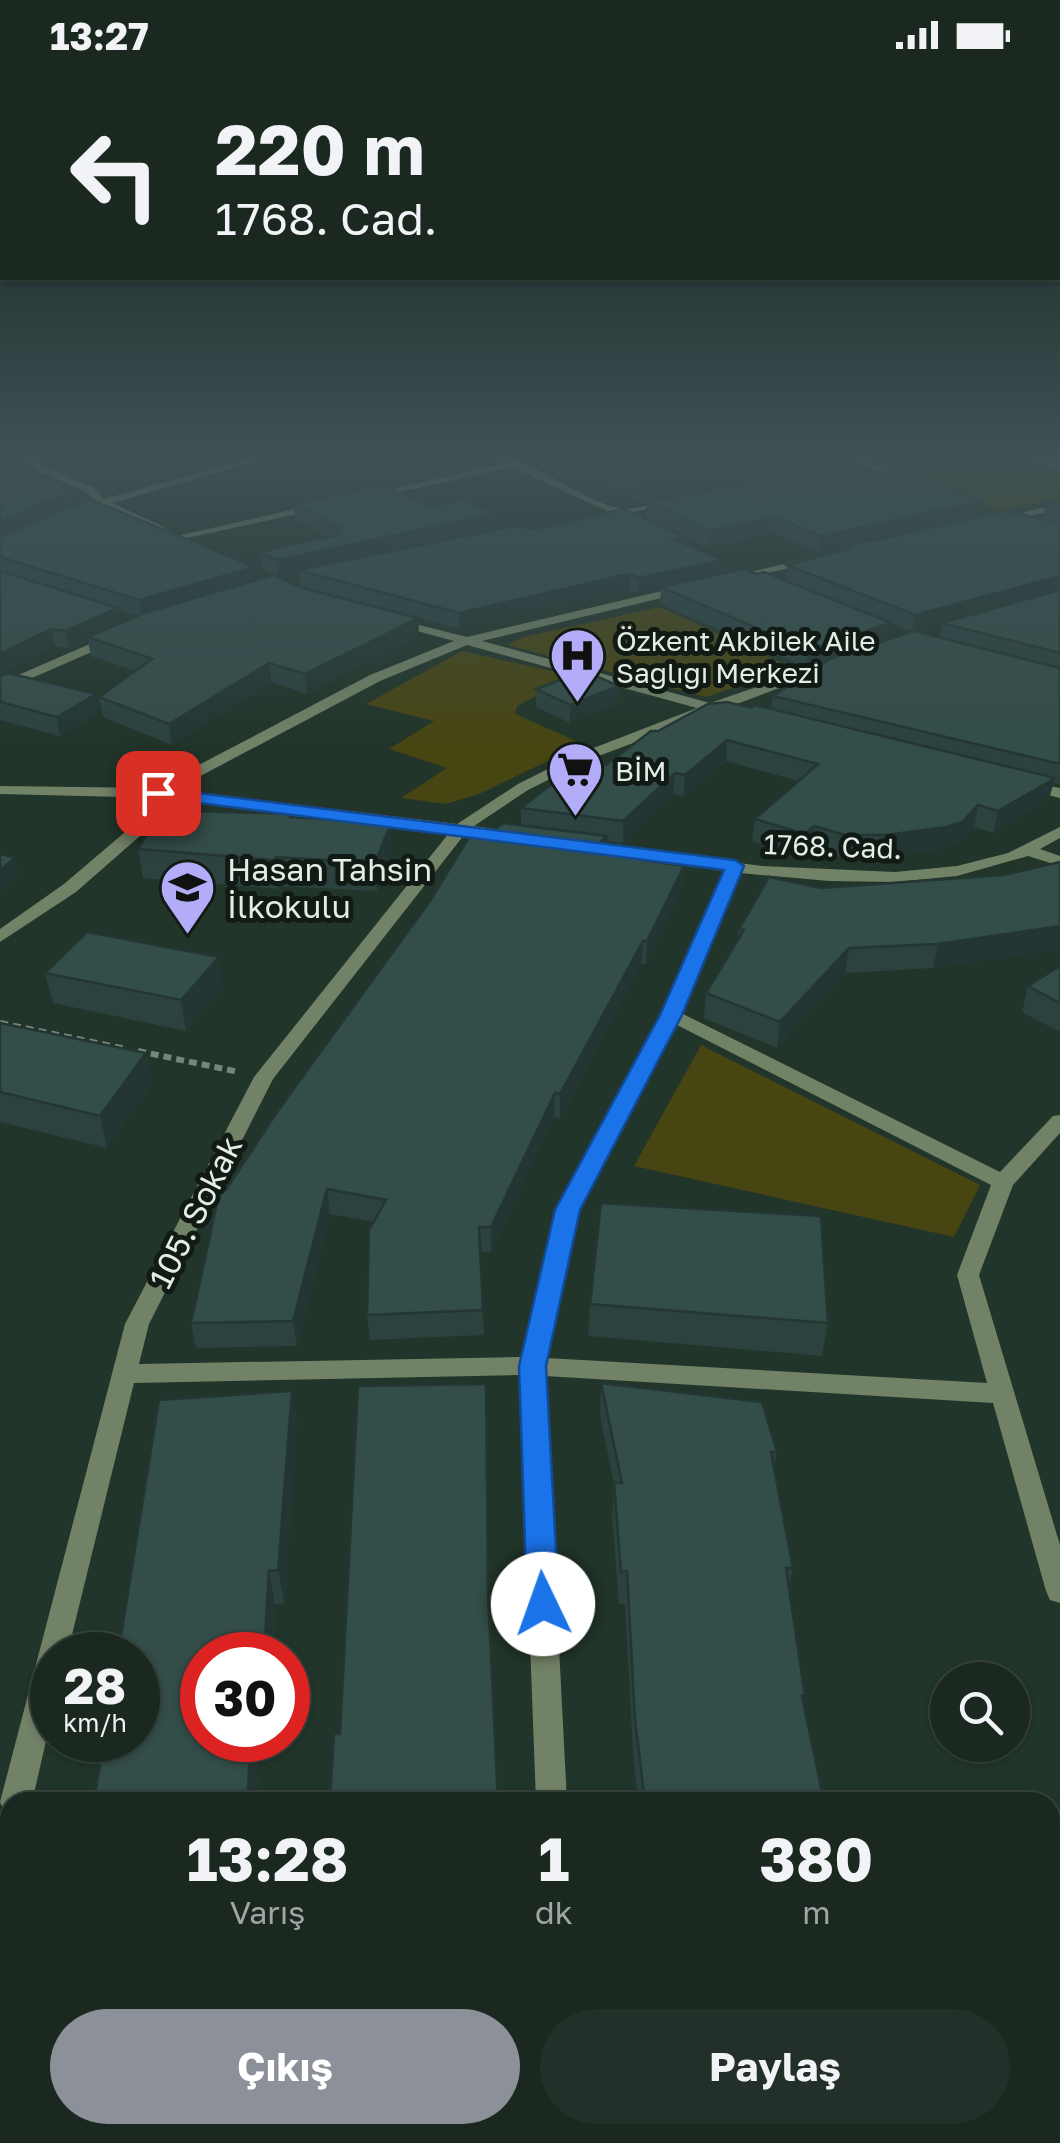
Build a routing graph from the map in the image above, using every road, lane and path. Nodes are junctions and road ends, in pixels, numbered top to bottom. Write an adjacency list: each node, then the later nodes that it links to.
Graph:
1 (821, 558): 3 (street)
2 (732, 566): 3 (street)
3 (748, 574): 4 (street); 7 (street)
4 (766, 582)
5 (378, 617): 7 (street)
6 (124, 633): 9 (street)
7 (465, 641): 10 (street); 14 (street)
8 (856, 658): 10 (street, 105. Sokak)
9 (0, 688)
10 (710, 707): 11 (street); 17 (street, 105. Sokak)
11 (744, 716)
12 (1004, 780): 15 (street)
13 (0, 790): 14 (street)
14 (158, 793): 16 (street)
15 (1060, 793)
16 (178, 795): 17 (street); 24 (street)
17 (460, 829): 19 (street); 27 (street, 105. Sokak)
18 (1060, 832): 21 (street, 1768. Cad.)
19 (538, 839)
20 (558, 842): 23 (street, 1768. Cad.)
21 (1034, 852): 22 (street); 23 (street, 1768. Cad.)
22 (1060, 861)
23 (735, 866): 25 (street)
24 (0, 937)
25 (671, 1015): 29 (street); 30 (street)
26 (0, 1023): 27 (path)
27 (264, 1077): 31 (street, 105. Sokak)
28 (1060, 1121): 29 (street)
29 (1003, 1182): 32 (street)
30 (532, 1366): 31 (street); 32 (street); 37 (street)
31 (124, 1374): 34 (street, 105. Sokak)
32 (1005, 1394): 33 (street)
33 (1060, 1591)
34 (59, 1632)
35 (30, 1747): 36 (street, 105. Sokak)
36 (19, 1792)
37 (552, 1792)

